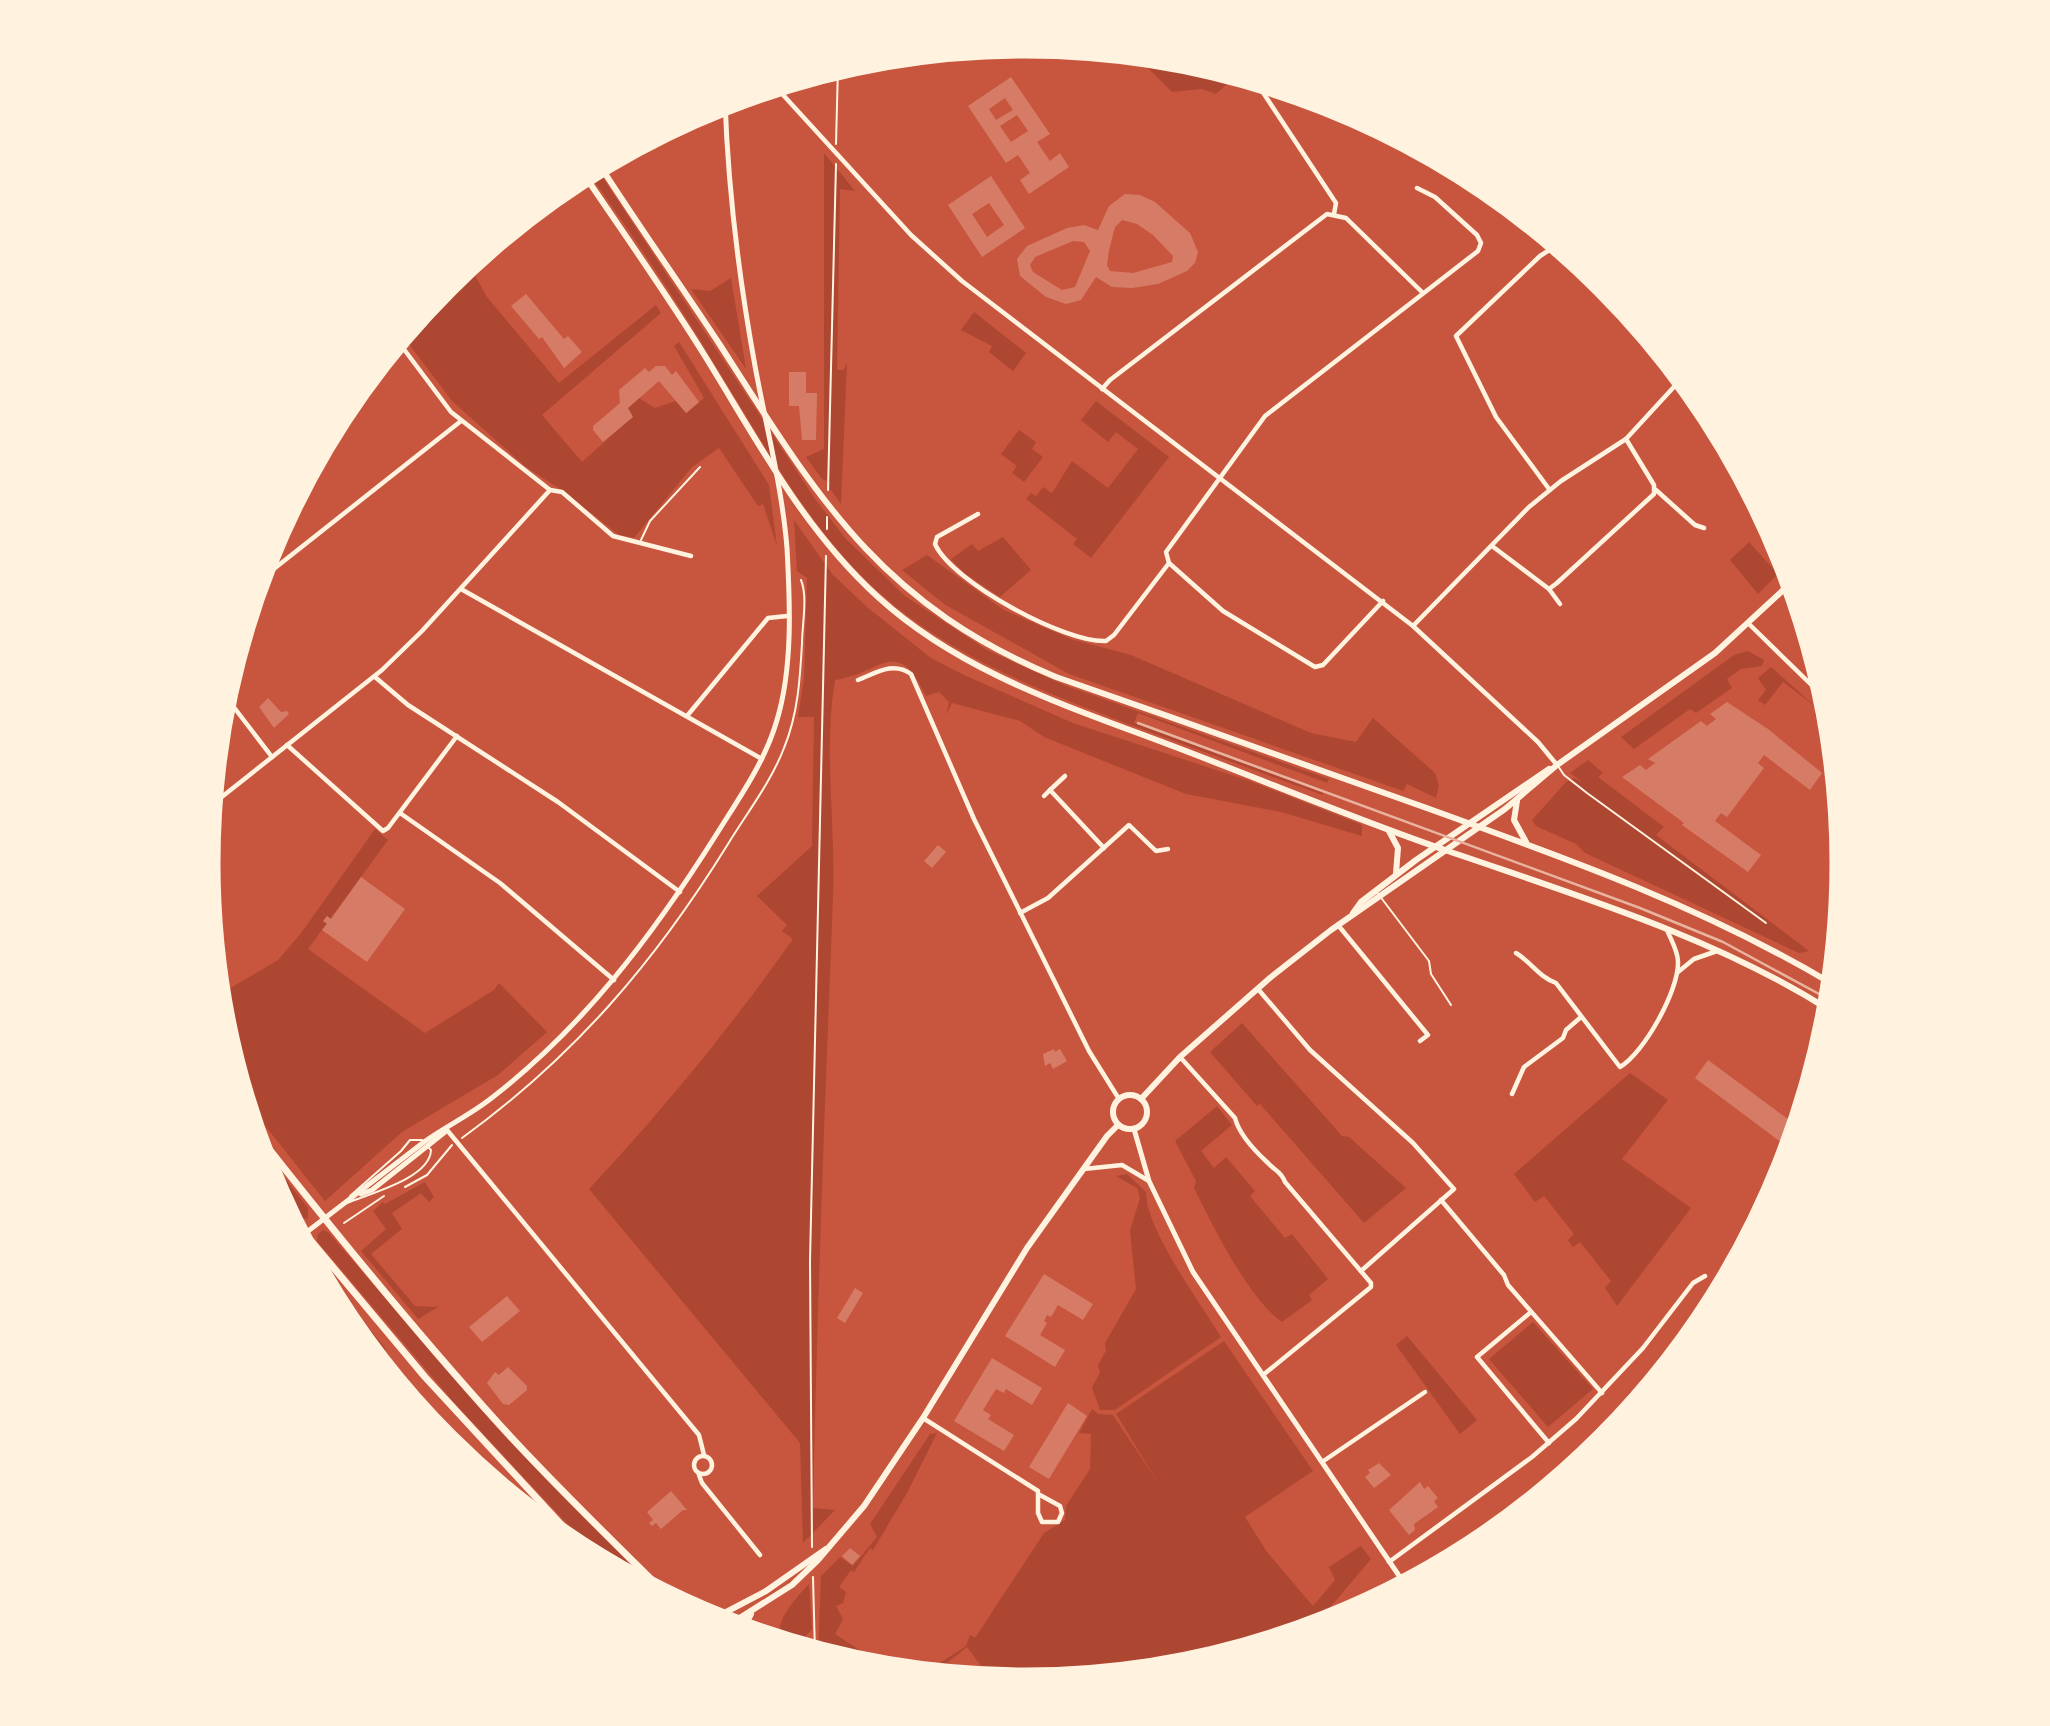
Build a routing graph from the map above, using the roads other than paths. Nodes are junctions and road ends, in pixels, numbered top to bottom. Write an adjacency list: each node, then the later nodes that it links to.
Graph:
1 (781, 92): 12 (street)
2 (1267, 92): 7 (street)
3 (726, 112): 32 (street)
4 (605, 173): 51 (main road)
5 (589, 183): 53 (main road)
6 (1418, 187): 9 (street)
7 (1334, 214): 9 (street); 12 (street)
8 (1551, 249): 17 (street)
9 (1423, 293): 16 (street)
10 (402, 348): 13 (street)
11 (1676, 384): 14 (street)
12 (1102, 389): 16 (street)
13 (461, 421): 18 (street); 26 (street)
14 (1626, 439): 17 (street); 19 (street)
15 (700, 467): 22 (lane)
16 (1220, 477): 25 (street); 30 (street)
17 (1549, 489): 23 (street)
18 (550, 490): 22 (street); 28 (street)
19 (1656, 490): 21 (street); 29 (street)
20 (978, 514): 25 (street)
21 (1704, 528)
22 (639, 544): 24 (street)
23 (1492, 546): 29 (street); 34 (street)
24 (691, 556)
25 (1169, 563): 30 (street)
26 (272, 571)
27 (1785, 588): 33 (main road)
28 (461, 589): 35 (street); 39 (street)
29 (1549, 589): 31 (street)
30 (1383, 601): 34 (street)
31 (1560, 604)
32 (787, 616): 39 (street); 43 (street)
33 (1749, 624): 37 (street); 44 (main road)
34 (1413, 626): 44 (street)
35 (375, 677): 40 (street); 41 (street)
36 (858, 680): 62 (street)
37 (1814, 687)
38 (232, 705): 42 (street)
39 (687, 716): 43 (street)
40 (457, 736): 50 (street); 60 (street)
41 (287, 745): 42 (street); 50 (street)
42 (272, 757): 48 (street)
43 (762, 759): 60 (street)
44 (1557, 765): 49 (main road); 51 (main road); 63 (lane)
45 (1065, 776): 46 (street)
46 (1050, 790): 47 (street); 56 (street)
47 (1044, 796)
48 (219, 799)
49 (1518, 799): 52 (main road); 54 (main road)
50 (400, 813): 69 (street)
51 (1468, 823): 52 (main road); 55 (main road)
52 (1479, 827): 54 (main road); 58 (main road)
53 (1388, 829): 55 (main road); 59 (main road)
54 (1527, 844): 70 (main road)
55 (1436, 846): 58 (main road); 59 (main road)
56 (1104, 848): 57 (street); 62 (street)
57 (1168, 849)
58 (1446, 850): 61 (main road); 65 (main road)
59 (1395, 875): 61 (main road)
60 (680, 892): 69 (street)
61 (1378, 893): 64 (main road); 72 (lane)
62 (1020, 913): 78 (street)
63 (1766, 923)
64 (1338, 925): 71 (main road); 75 (street)
65 (1667, 930): 66 (main road); 68 (street)
66 (1717, 951): 68 (street); 73 (main road)
67 (1516, 953): 74 (street)
68 (1677, 972): 74 (street)
69 (614, 980): 82 (street)
70 (1825, 980)
71 (1257, 988): 76 (main road); 89 (street)
72 (1451, 1005)
73 (1821, 1005)
74 (1581, 1017): 77 (street)
75 (1420, 1041)
76 (1180, 1057): 79 (main road); 94 (street)
77 (1512, 1094)
78 (1119, 1099): 79 (main road); 80 (main road)
79 (1141, 1099): 81 (main road)
80 (1118, 1125): 81 (main road); 86 (main road)
81 (1134, 1129): 87 (street)
82 (447, 1130): 83 (street); 84 (street); 102 (street)
83 (424, 1142): 84 (lane); 88 (street); 90 (lane)
84 (429, 1147): 88 (street); 90 (lane)
85 (269, 1149): 91 (main road)
86 (1083, 1169): 87 (street); 100 (main road)
87 (1149, 1181): 97 (street)
88 (356, 1196): 90 (street)
89 (1441, 1200): 94 (street); 96 (street)
90 (344, 1204): 91 (street)
91 (324, 1219): 92 (street); 111 (main road)
92 (306, 1233)
93 (318, 1255): 106 (main road)
94 (1362, 1271): 97 (street)
95 (1705, 1276): 99 (street)
96 (1531, 1312): 99 (street); 101 (street)
97 (1263, 1375): 103 (street)
98 (1425, 1392): 103 (street)
99 (1602, 1393): 101 (street)
100 (923, 1418): 105 (street); 107 (main road)
101 (1549, 1443): 109 (street)
102 (704, 1455): 104 (street); 104 (street)
103 (1322, 1462): 109 (street)
104 (699, 1475): 108 (street)
105 (1040, 1495): 105 (street)
106 (561, 1524)
107 (827, 1548): 112 (main road); 113 (main road)
108 (760, 1555)
109 (1389, 1562): 110 (street)
110 (1401, 1578)
111 (650, 1579)
112 (723, 1613)
113 (751, 1613): 114 (main road); 115 (main road)
114 (740, 1619)
115 (747, 1622)

